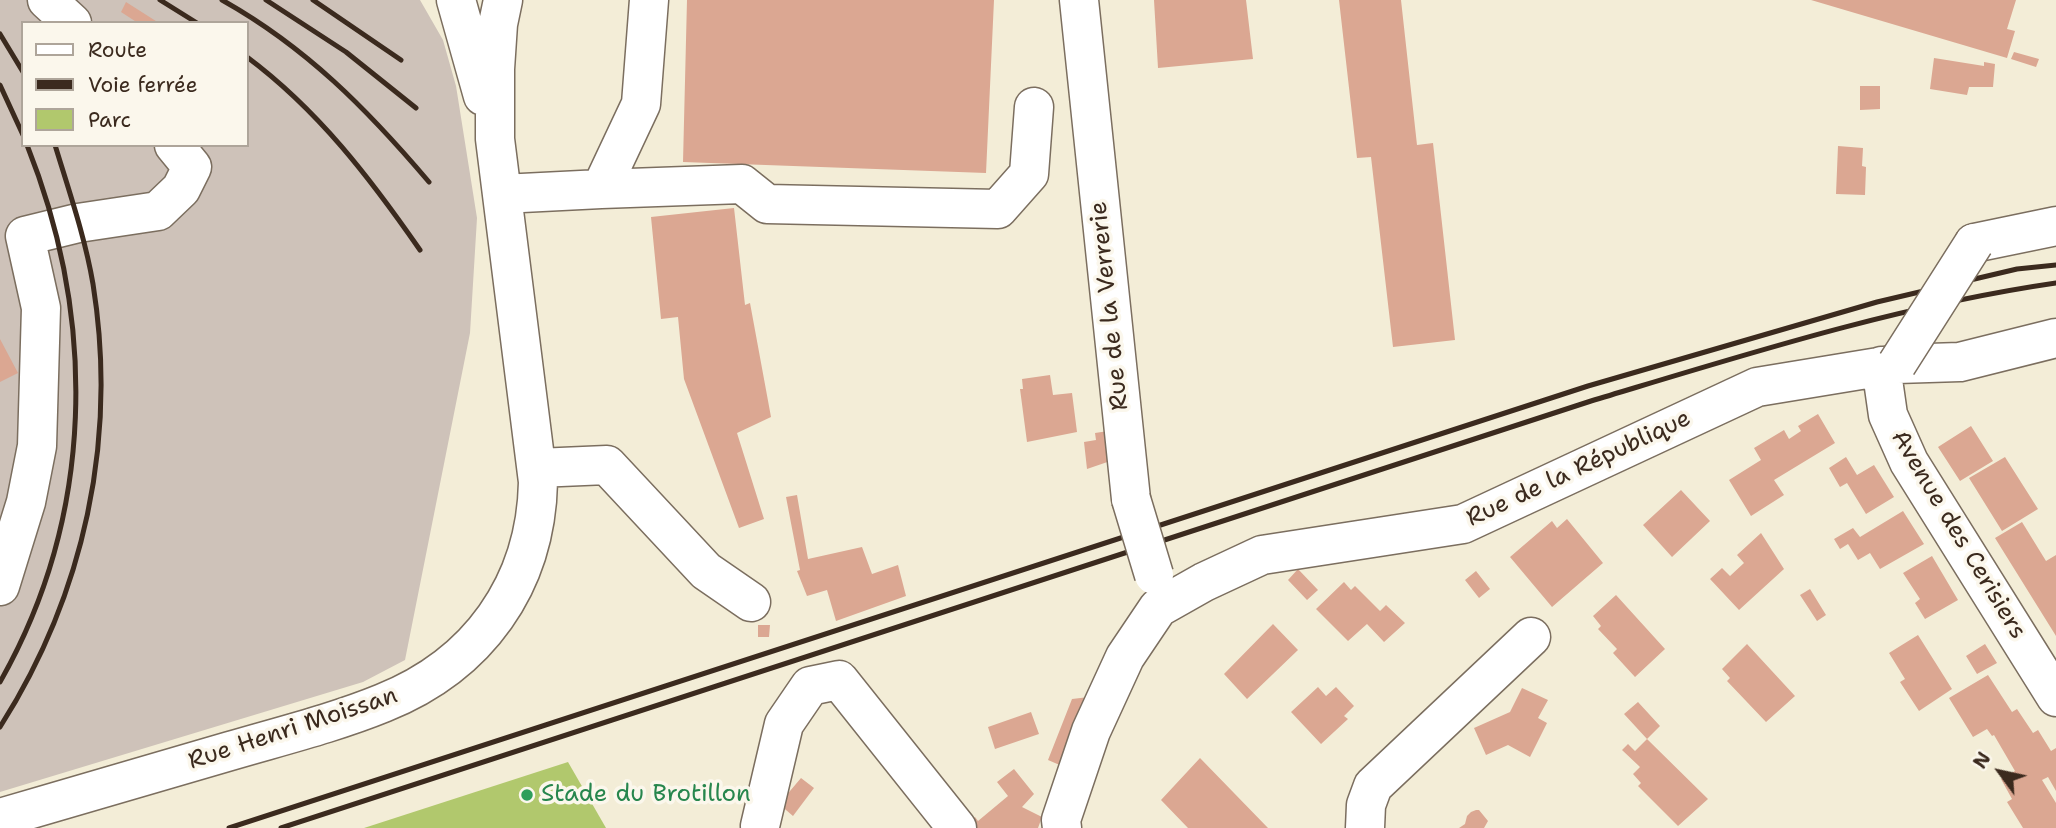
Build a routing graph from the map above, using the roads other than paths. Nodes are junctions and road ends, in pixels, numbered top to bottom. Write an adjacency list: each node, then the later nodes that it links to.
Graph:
1 (47, 0): 6 (street)
2 (456, 0): 8 (street, Rue Henri Moissan)
3 (503, 0): 8 (street, Rue Henri Moissan)
4 (649, 0): 10 (street)
5 (1079, 0): 17 (street, Rue de la Verrerie, bridge)
6 (70, 21)
7 (1034, 107): 10 (street)
8 (495, 139): 11 (street, Rue Henri Moissan)
9 (176, 147): 16 (street)
10 (601, 189): 11 (street)
11 (502, 194): 15 (street, Rue Henri Moissan)
12 (2056, 226): 14 (street, bridge)
13 (2056, 338): 14 (street, Rue de la République)
14 (1889, 365): 17 (street, Rue de la République); 20 (street, Avenue des Cerisiers)
15 (537, 468): 18 (street); 21 (street, Rue Henri Moissan)
16 (0, 586)
17 (1156, 592): 24 (street, Rue de la République)
18 (751, 602)
19 (1531, 637): 25 (street)
20 (2056, 697)
21 (0, 818)
22 (760, 827): 23 (street)
23 (957, 828)
24 (1062, 828)
25 (1365, 828)

